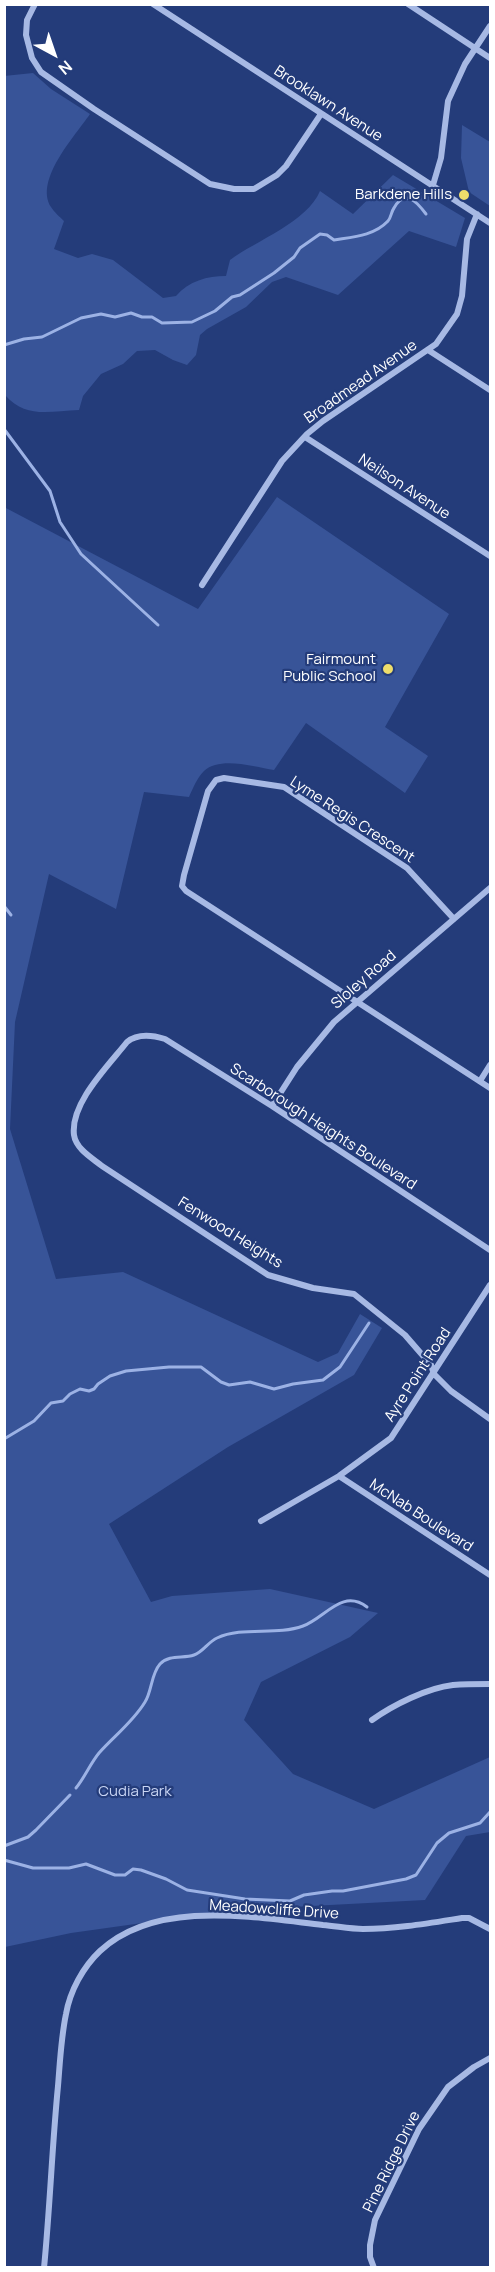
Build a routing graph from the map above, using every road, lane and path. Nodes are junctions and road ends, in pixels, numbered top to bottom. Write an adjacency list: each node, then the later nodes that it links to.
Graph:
1 (35, 4): 7 (street)
2 (153, 4): 7 (street, Brooklawn Avenue)
3 (408, 4): 5 (street)
4 (490, 26): 5 (street)
5 (476, 48): 6 (street); 8 (street)
6 (490, 58)
7 (321, 114): 8 (street, Brooklawn Avenue)
8 (433, 185): 9 (street, Brooklawn Avenue)
9 (477, 214): 10 (street, Brooklawn Avenue); 11 (street, Broadmead Avenue)
10 (490, 223)
11 (428, 351): 12 (street); 13 (street, Broadmead Avenue)
12 (490, 390)
13 (305, 437): 14 (street, Neilson Avenue); 15 (street, Broadmead Avenue)
14 (490, 556)
15 (202, 585)
16 (490, 888): 17 (street, Sloley Road)
17 (454, 919): 18 (street, Sloley Road); 18 (street, Lyme Regis Crescent)
18 (357, 1002): 20 (street); 22 (street, Sloley Road)
19 (490, 1065): 20 (street)
20 (480, 1082): 21 (street)
21 (490, 1088)
22 (272, 1106): 23 (street, Scarborough Heights Boulevard); 24 (street, Scarborough Heights Boulevard)
23 (74, 1136): 26 (street, Fenwood Heights)
24 (490, 1250)
25 (490, 1285): 26 (street, Ayre Point Road)
26 (434, 1374): 27 (street, Fenwood Heights); 28 (street, Ayre Point Road)
27 (490, 1419)
28 (339, 1476): 29 (street, Ayre Point Road); 30 (street, McNab Boulevard)
29 (261, 1521)
30 (490, 1575)
31 (490, 1684): 32 (street)
32 (372, 1720)
33 (490, 1929): 36 (street, Meadowcliffe Drive)
34 (490, 2058): 35 (street, Pine Ridge Drive)
35 (373, 2267)
36 (44, 2268)

